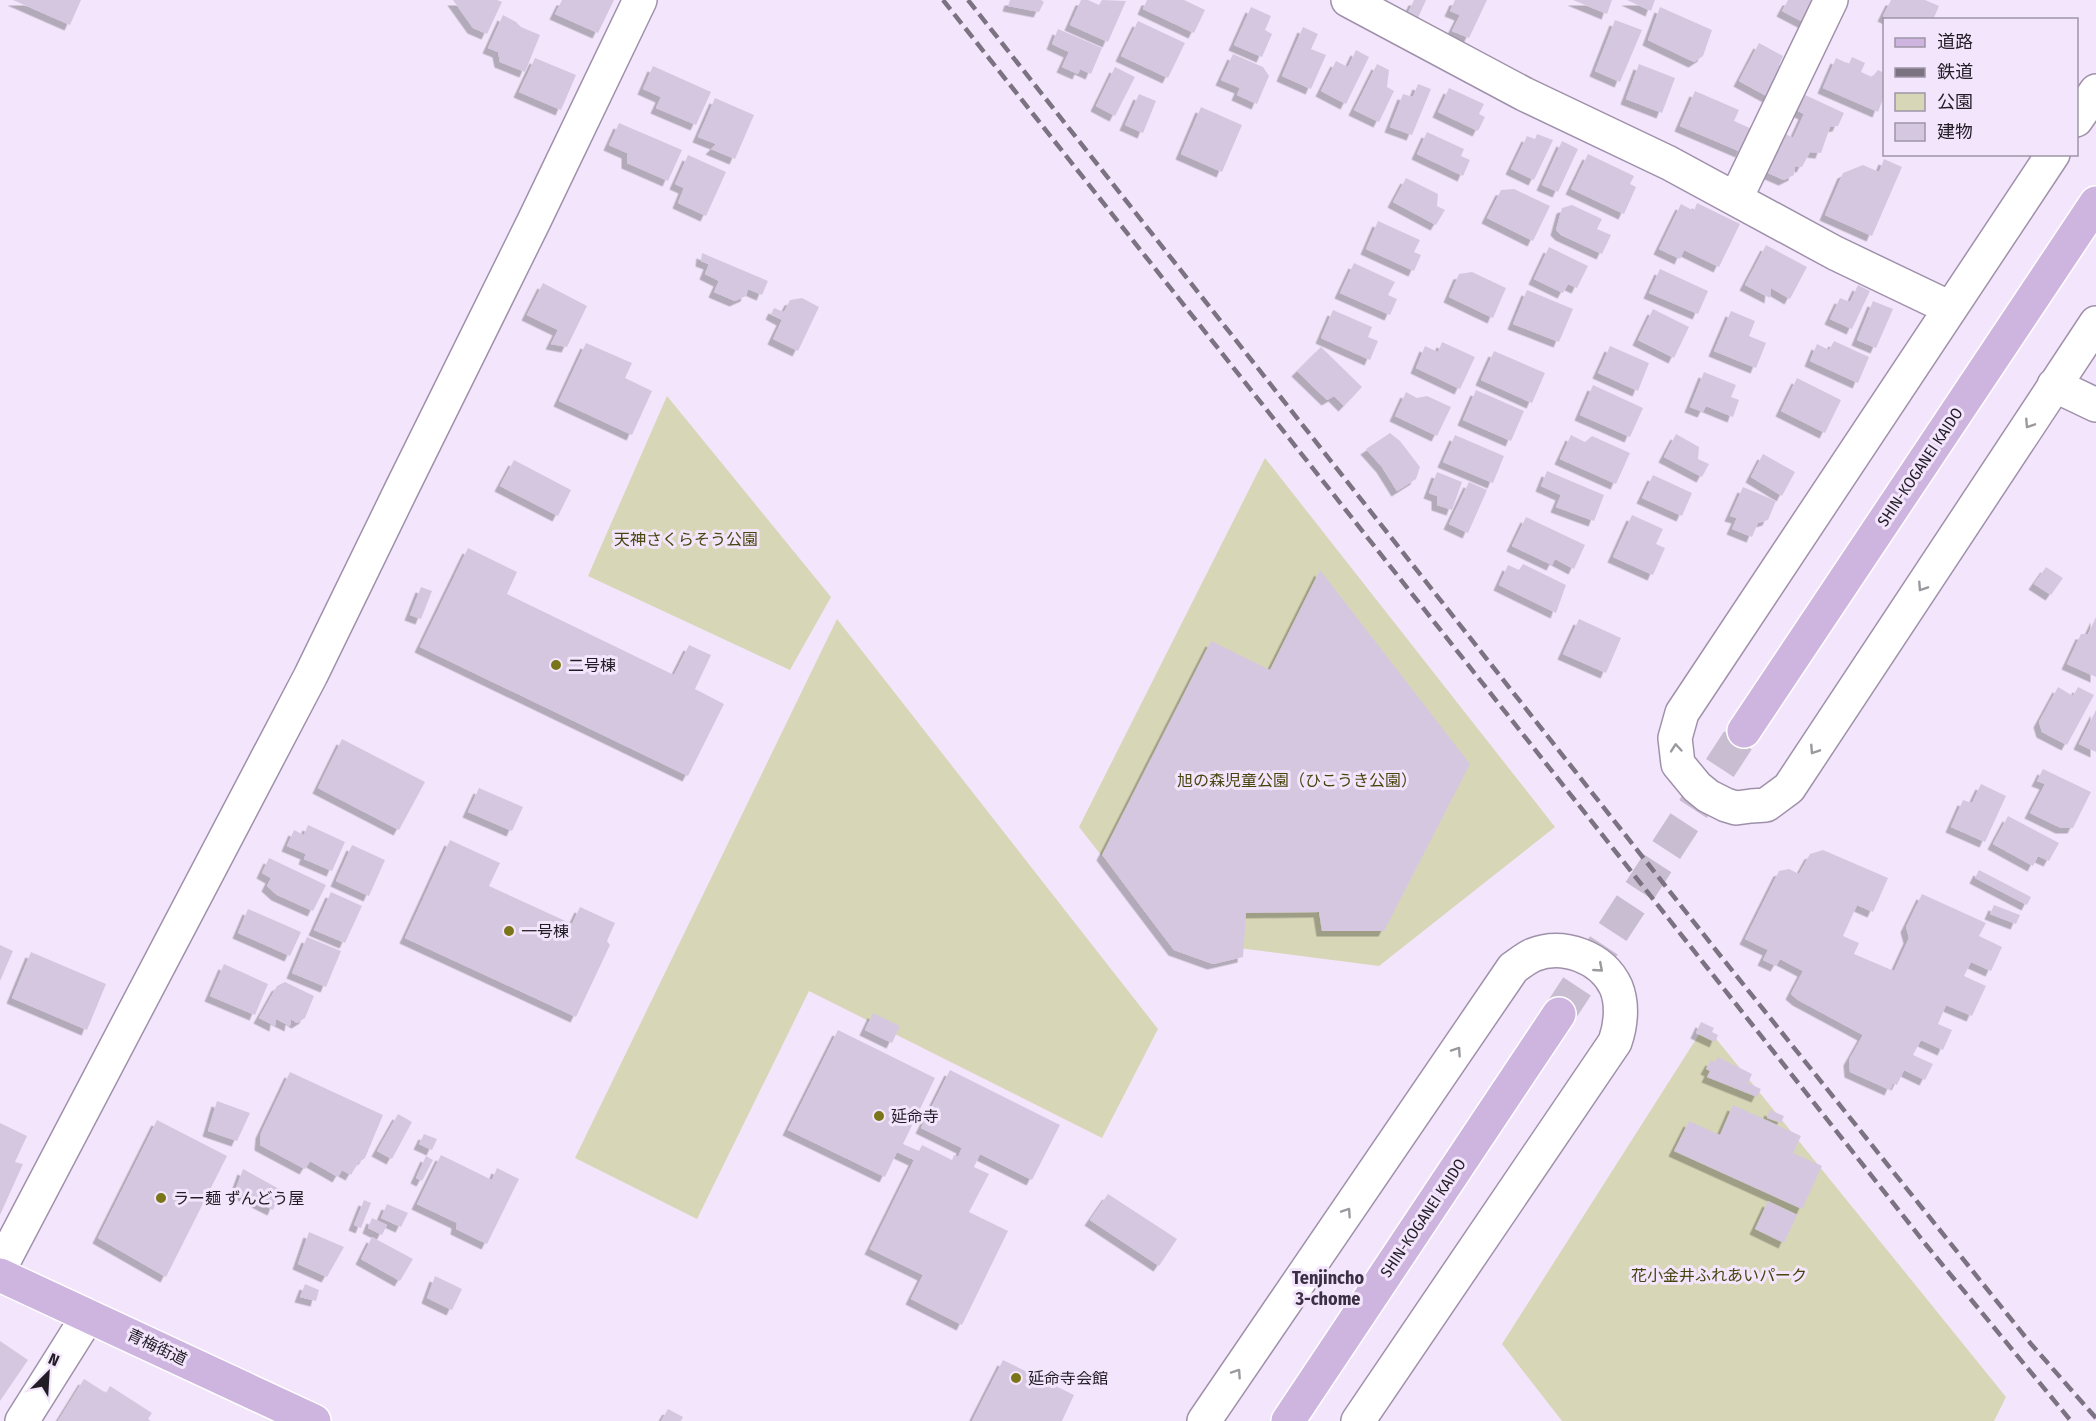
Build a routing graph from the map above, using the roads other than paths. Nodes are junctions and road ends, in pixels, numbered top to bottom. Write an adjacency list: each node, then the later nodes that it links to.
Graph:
1 (640, 0): 15 (street)
2 (1348, 0): 7 (street)
3 (1831, 0): 7 (street)
4 (2096, 91): 5 (street)
5 (2078, 117)
6 (2052, 156): 9 (street)
7 (1736, 198): 9 (street)
8 (2096, 203): 13 (main road, SHIN-KOGANEI KAIDO)
9 (1950, 308): 11 (street, one-way to 9)
10 (2096, 323): 11 (street)
11 (2054, 385): 12 (street)
12 (2096, 405)
13 (1744, 731)
14 (1559, 1014): 21 (main road, SHIN-KOGANEI KAIDO)
15 (0, 1268)
16 (0, 1275): 17 (main road, 青梅街道)
17 (88, 1316): 18 (street); 19 (main road, 青梅街道)
18 (22, 1421)
19 (314, 1421)
20 (1204, 1421): 22 (street, one-way to 22)
21 (1288, 1421)
22 (1358, 1421)

